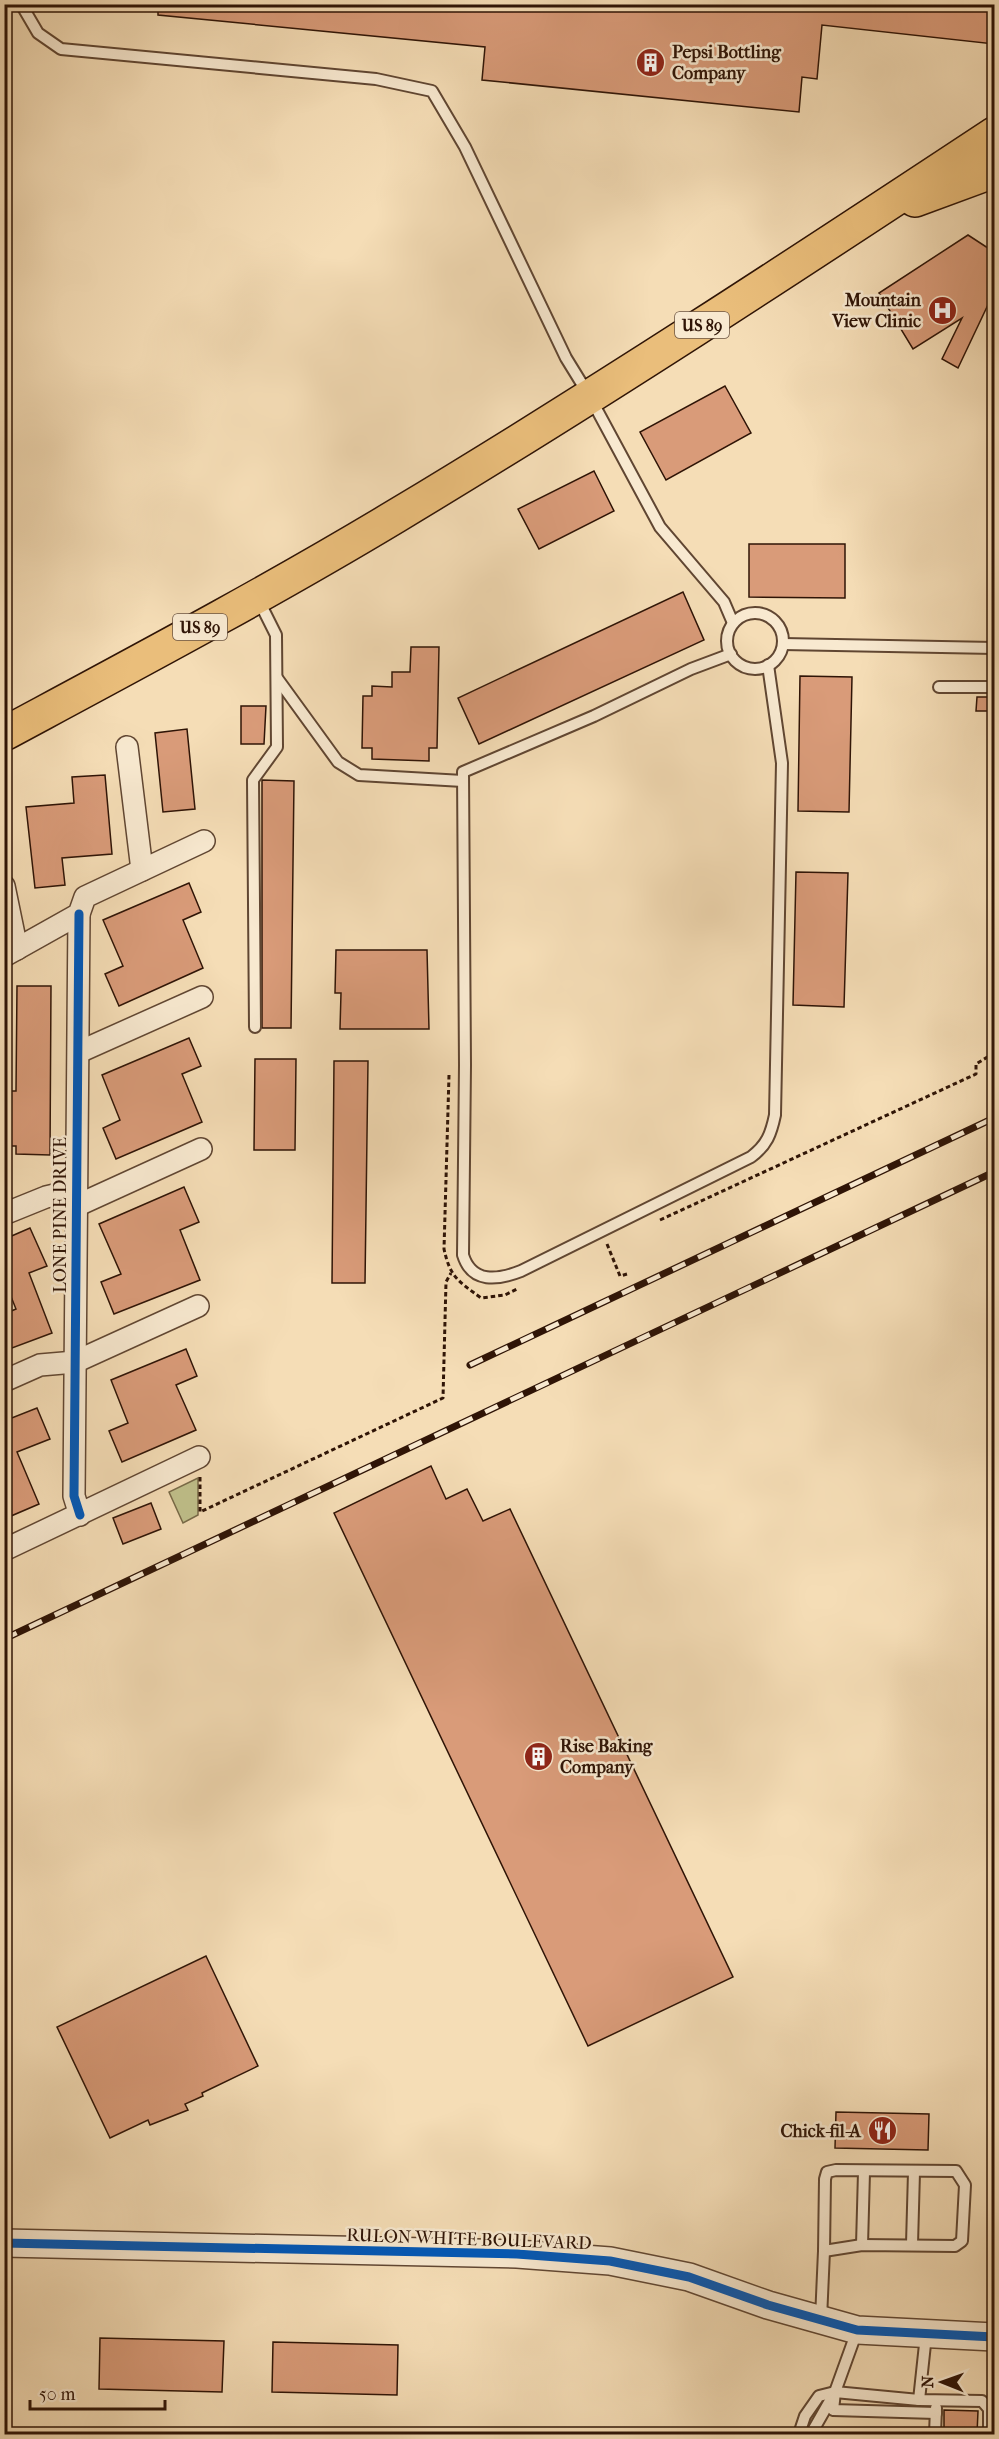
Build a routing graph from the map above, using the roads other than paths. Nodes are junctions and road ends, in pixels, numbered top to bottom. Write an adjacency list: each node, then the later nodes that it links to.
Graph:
1 (21, 4): 5 (lane)
2 (994, 134): 4 (main road, US 89)
3 (994, 171): 4 (main road)
4 (879, 210): 5 (main road, US 89)
5 (590, 397): 6 (main road, US 89); 7 (lane)
6 (256, 597): 12 (lane); 15 (main road, US 89)
7 (733, 623): 8 (lane); 10 (lane)
8 (783, 644): 9 (lane); 11 (lane)
9 (994, 648)
10 (730, 654): 11 (lane); 17 (lane)
11 (768, 665): 17 (lane)
12 (277, 678): 17 (lane); 24 (lane)
13 (939, 687): 14 (lane)
14 (994, 687)
15 (4, 734)
16 (127, 747): 19 (street)
17 (463, 781)
18 (204, 841): 19 (street)
19 (142, 870): 21 (street)
20 (4, 886): 22 (street)
21 (79, 914): 22 (street); 25 (street, LONE PINE DRIVE)
22 (11, 953)
23 (202, 997): 25 (street)
24 (255, 1027)
25 (79, 1052): 27 (street, LONE PINE DRIVE)
26 (201, 1149): 27 (street)
27 (76, 1198): 28 (street); 30 (street, LONE PINE DRIVE)
28 (4, 1214)
29 (198, 1306): 30 (street)
30 (75, 1362): 31 (street); 33 (street, LONE PINE DRIVE)
31 (4, 1381)
32 (200, 1457): 33 (street)
33 (80, 1515): 34 (street)
34 (4, 1550)
35 (864, 2172): 36 (lane); 39 (lane); 40 (lane)
36 (914, 2172): 38 (lane); 38 (lane)
37 (4, 2243): 41 (street, RULON WHITE BOULEVARD)
38 (912, 2244): 39 (lane)
39 (862, 2245): 40 (lane)
40 (824, 2251): 41 (lane)
41 (821, 2322): 42 (street, RULON WHITE BOULEVARD)
42 (857, 2330): 43 (street, RULON WHITE BOULEVARD); 45 (lane)
43 (926, 2336): 44 (street, RULON WHITE BOULEVARD); 46 (lane)
44 (994, 2337)
45 (835, 2392): 46 (lane); 48 (lane); 49 (lane); 50 (lane)
46 (919, 2400): 47 (lane)
47 (936, 2400): 48 (lane); 52 (lane)
48 (936, 2413): 51 (lane)
49 (799, 2434)
50 (811, 2434)
51 (935, 2434)
52 (989, 2434)

